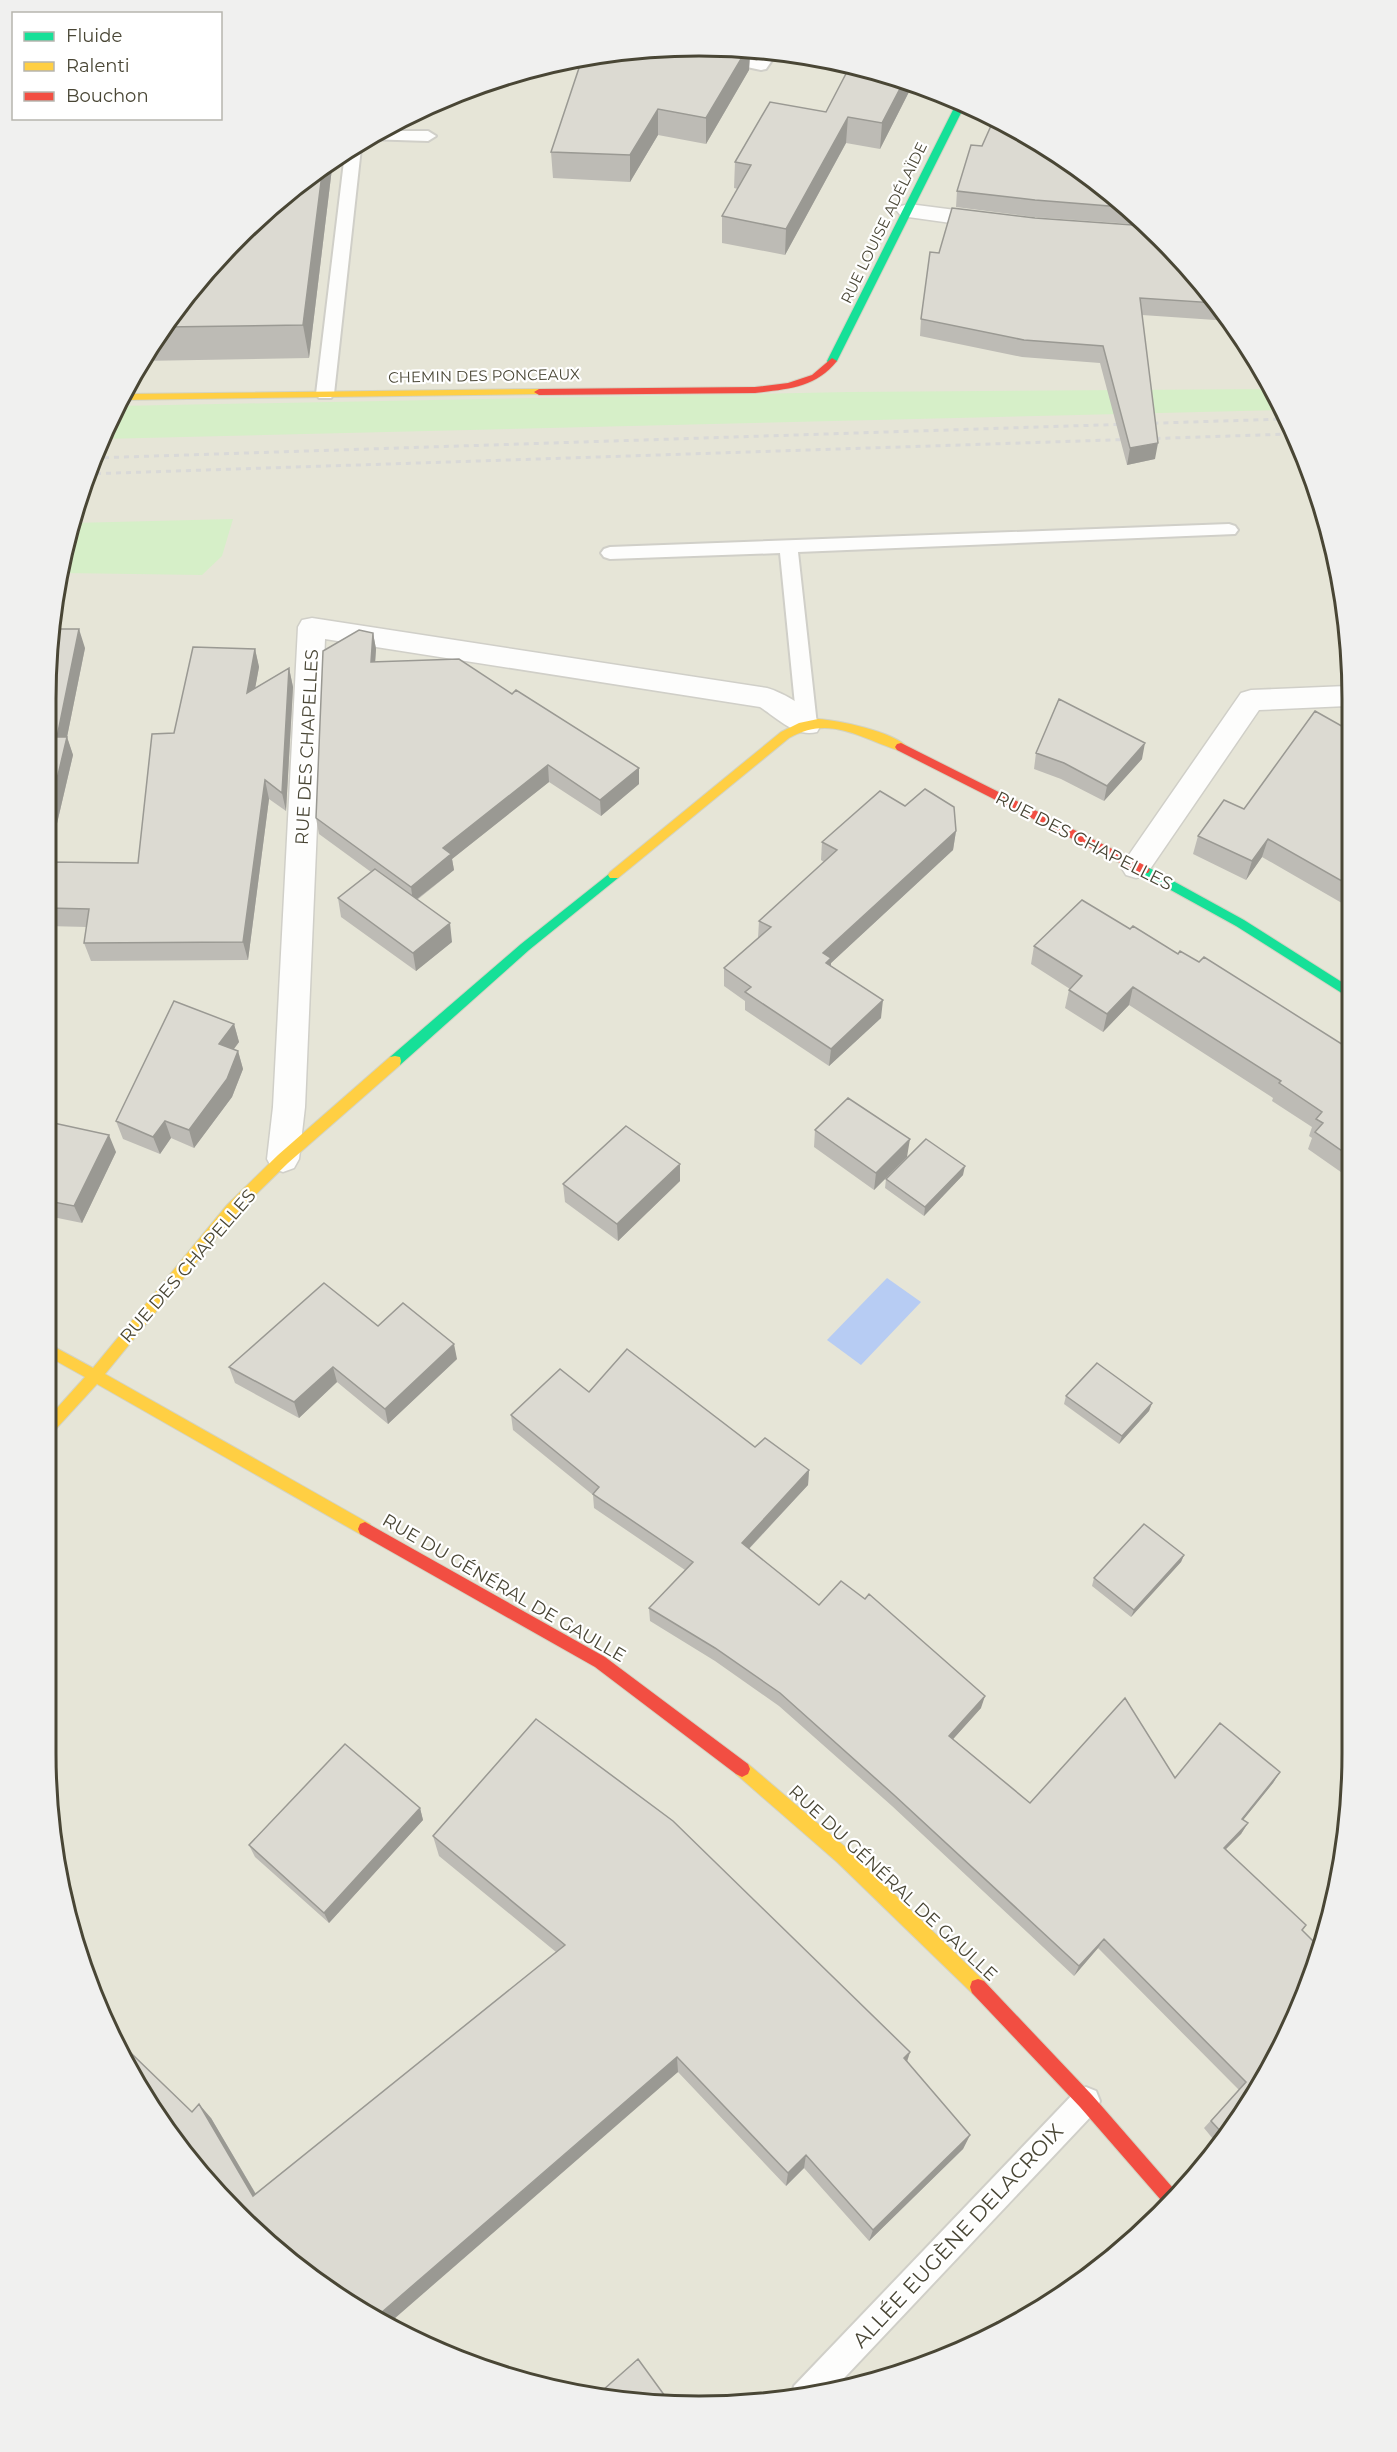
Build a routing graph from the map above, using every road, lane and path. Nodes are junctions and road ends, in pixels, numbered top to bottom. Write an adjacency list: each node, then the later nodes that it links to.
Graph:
1 (712, 56): 2 (lane)
2 (766, 59)
3 (958, 110): 7 (street, RUE LOUISE ADÉLAÏDE)
4 (388, 136): 5 (lane)
5 (428, 136)
6 (351, 158): 10 (lane)
7 (909, 211): 8 (street); 9 (street, RUE LOUISE ADÉLAÏDE)
8 (1011, 224)
9 (836, 357): 10 (street, CHEMIN DES PONCEAUX)
10 (325, 394): 11 (street, CHEMIN DES PONCEAUX)
11 (131, 397)
12 (1229, 530): 13 (lane)
13 (788, 547): 14 (lane); 16 (lane)
14 (610, 553)
15 (1342, 696): 17 (street)
16 (807, 725): 17 (street, RUE DES CHAPELLES); 19 (street, RUE DES CHAPELLES); 19 (street, RUE DES CHAPELLES)
17 (1136, 867): 18 (street, RUE DES CHAPELLES)
18 (1342, 988)
19 (283, 1159): 21 (street, RUE DES CHAPELLES)
20 (55, 1353): 21 (street, RUE DU GÉNÉRAL DE GAULLE)
21 (95, 1376): 22 (street, RUE DES CHAPELLES); 23 (street, RUE DU GÉNÉRAL DE GAULLE)
22 (55, 1420)
23 (1086, 2101): 24 (street, RUE DU GÉNÉRAL DE GAULLE); 25 (lane, ALLÉE EUGÈNE DELACROIX)
24 (1167, 2194)
25 (816, 2385)

